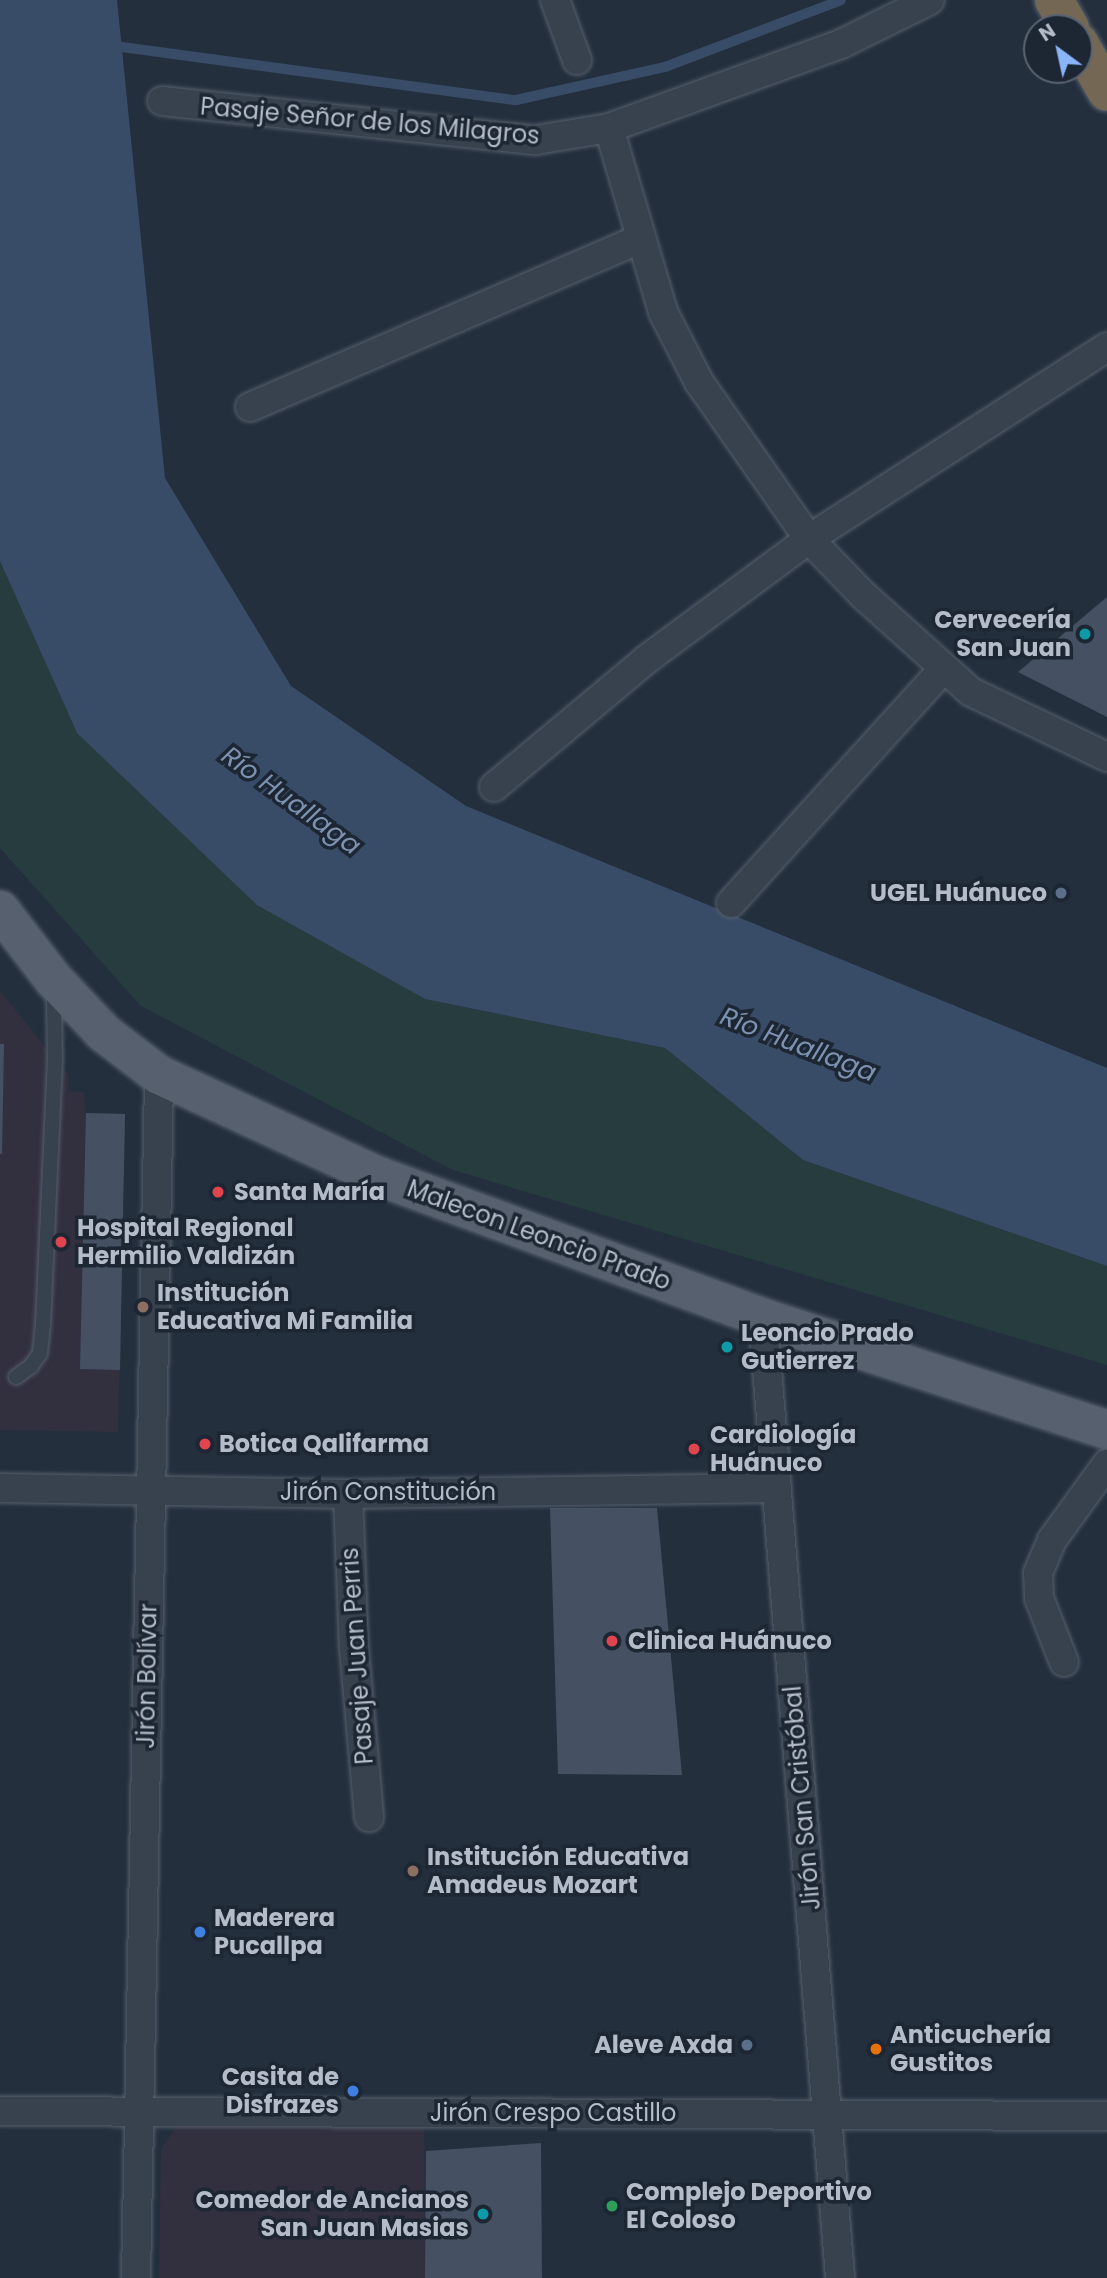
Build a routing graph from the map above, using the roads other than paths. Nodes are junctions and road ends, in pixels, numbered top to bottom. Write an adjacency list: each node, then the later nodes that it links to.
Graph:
1 (555, 0): 3 (street)
2 (930, 0): 7 (street, Pasaje Señor de los Milagros)
3 (577, 60)
4 (1093, 68): 5 (highway)
5 (1107, 92)
6 (162, 101): 7 (street, Pasaje Señor de los Milagros)
7 (609, 128): 8 (street)
8 (640, 239): 10 (street); 11 (street)
9 (1107, 347): 11 (street)
10 (250, 407)
11 (809, 539): 12 (street); 14 (street)
12 (943, 669): 13 (street); 15 (street)
13 (1107, 757)
14 (494, 787)
15 (731, 903)
16 (0, 910): 17 (main road, Malecon Leoncio Prado)
17 (54, 980): 18 (main road, Malecon Leoncio Prado); 20 (lane)
18 (159, 1075): 19 (main road, Malecon Leoncio Prado); 25 (street, Jirón Bolívar)
19 (763, 1318): 21 (main road, Malecon Leoncio Prado); 24 (street, Jirón San Cristóbal)
20 (16, 1377)
21 (1107, 1430)
22 (1107, 1464): 27 (street)
23 (0, 1488): 25 (street, Jirón Constitución)
24 (776, 1488): 26 (street, Jirón Constitución); 31 (street, Jirón San Cristóbal)
25 (150, 1489): 26 (street, Jirón Constitución); 30 (street, Jirón Bolívar)
26 (348, 1494): 28 (street, Pasaje Juan Perris)
27 (1064, 1662)
28 (369, 1817)
29 (0, 2111): 30 (street, Jirón Crespo Castillo)
30 (139, 2113): 31 (street, Jirón Crespo Castillo); 33 (street, Jirón Bolívar)
31 (827, 2114): 32 (street, Jirón Crespo Castillo); 34 (street, Jirón San Cristóbal)
32 (1107, 2116)
33 (136, 2278)
34 (840, 2278)

